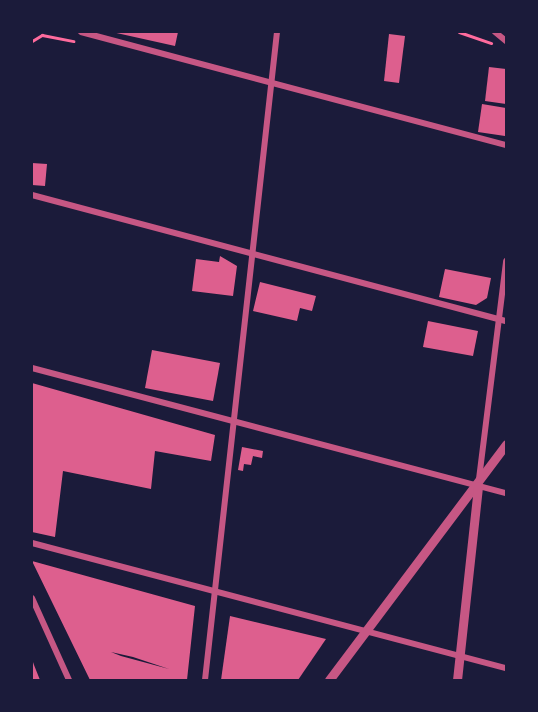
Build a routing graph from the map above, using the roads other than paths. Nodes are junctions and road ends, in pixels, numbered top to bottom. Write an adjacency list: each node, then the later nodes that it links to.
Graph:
1 (81, 32): 5 (street)
2 (277, 32): 5 (street)
3 (495, 32): 4 (street)
4 (507, 41)
5 (274, 83): 6 (street); 8 (street)
6 (507, 145)
7 (32, 195): 8 (street)
8 (253, 252): 10 (street); 13 (street)
9 (507, 261): 10 (street)
10 (499, 319): 11 (street); 15 (street)
11 (507, 321)
12 (32, 368): 13 (street)
13 (231, 420): 15 (street); 18 (street)
14 (507, 444): 15 (street)
15 (478, 485): 16 (street); 20 (street); 21 (street)
16 (507, 493)
17 (32, 543): 18 (street)
18 (215, 591): 20 (street); 24 (street)
19 (32, 598): 23 (street)
20 (367, 631): 21 (street); 25 (street)
21 (460, 655): 22 (street); 26 (street)
22 (507, 668)
23 (69, 681)
24 (205, 681)
25 (329, 681)
26 (457, 681)

